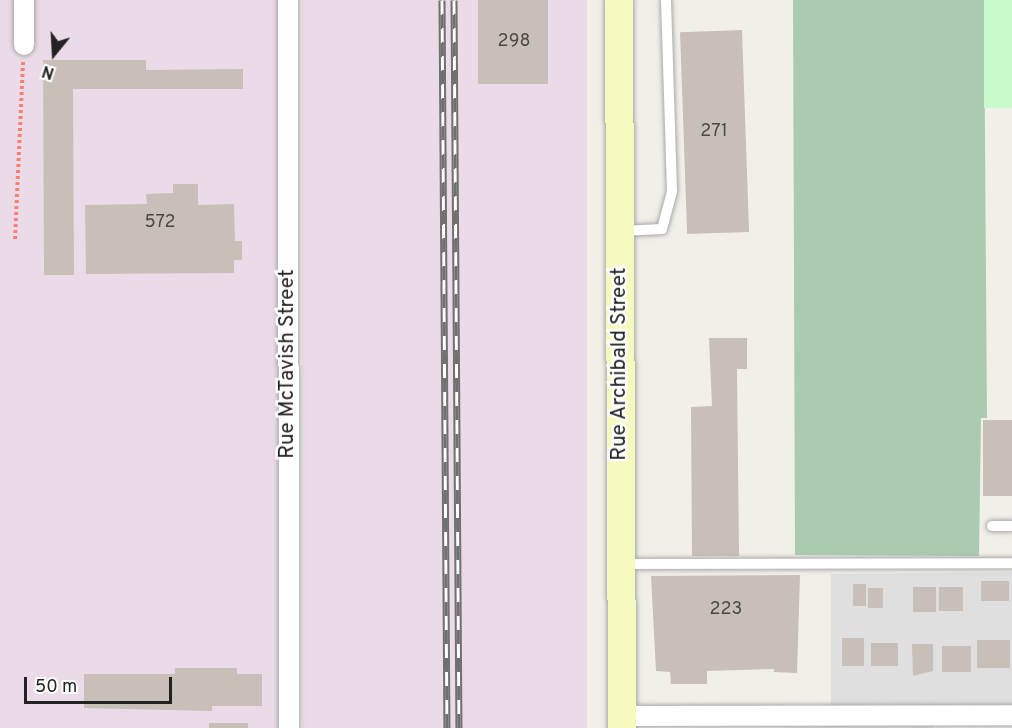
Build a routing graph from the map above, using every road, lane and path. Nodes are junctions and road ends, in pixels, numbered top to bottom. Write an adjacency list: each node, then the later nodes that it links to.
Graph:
1 (24, 0): 5 (street)
2 (288, 0): 16 (street, Rue McTavish Street)
3 (619, 0): 6 (main road, Rue Archibald Street)
4 (666, 0): 6 (lane)
5 (24, 45): 7 (path)
6 (620, 231): 11 (main road, Rue Archibald Street)
7 (15, 239)
8 (992, 526): 9 (lane)
9 (1012, 526)
10 (1012, 563): 11 (lane)
11 (621, 564): 13 (main road, Rue Archibald Street)
12 (1012, 715): 15 (street)
13 (622, 722): 14 (street)
14 (772, 722): 15 (street)
15 (954, 722)
16 (289, 728)

